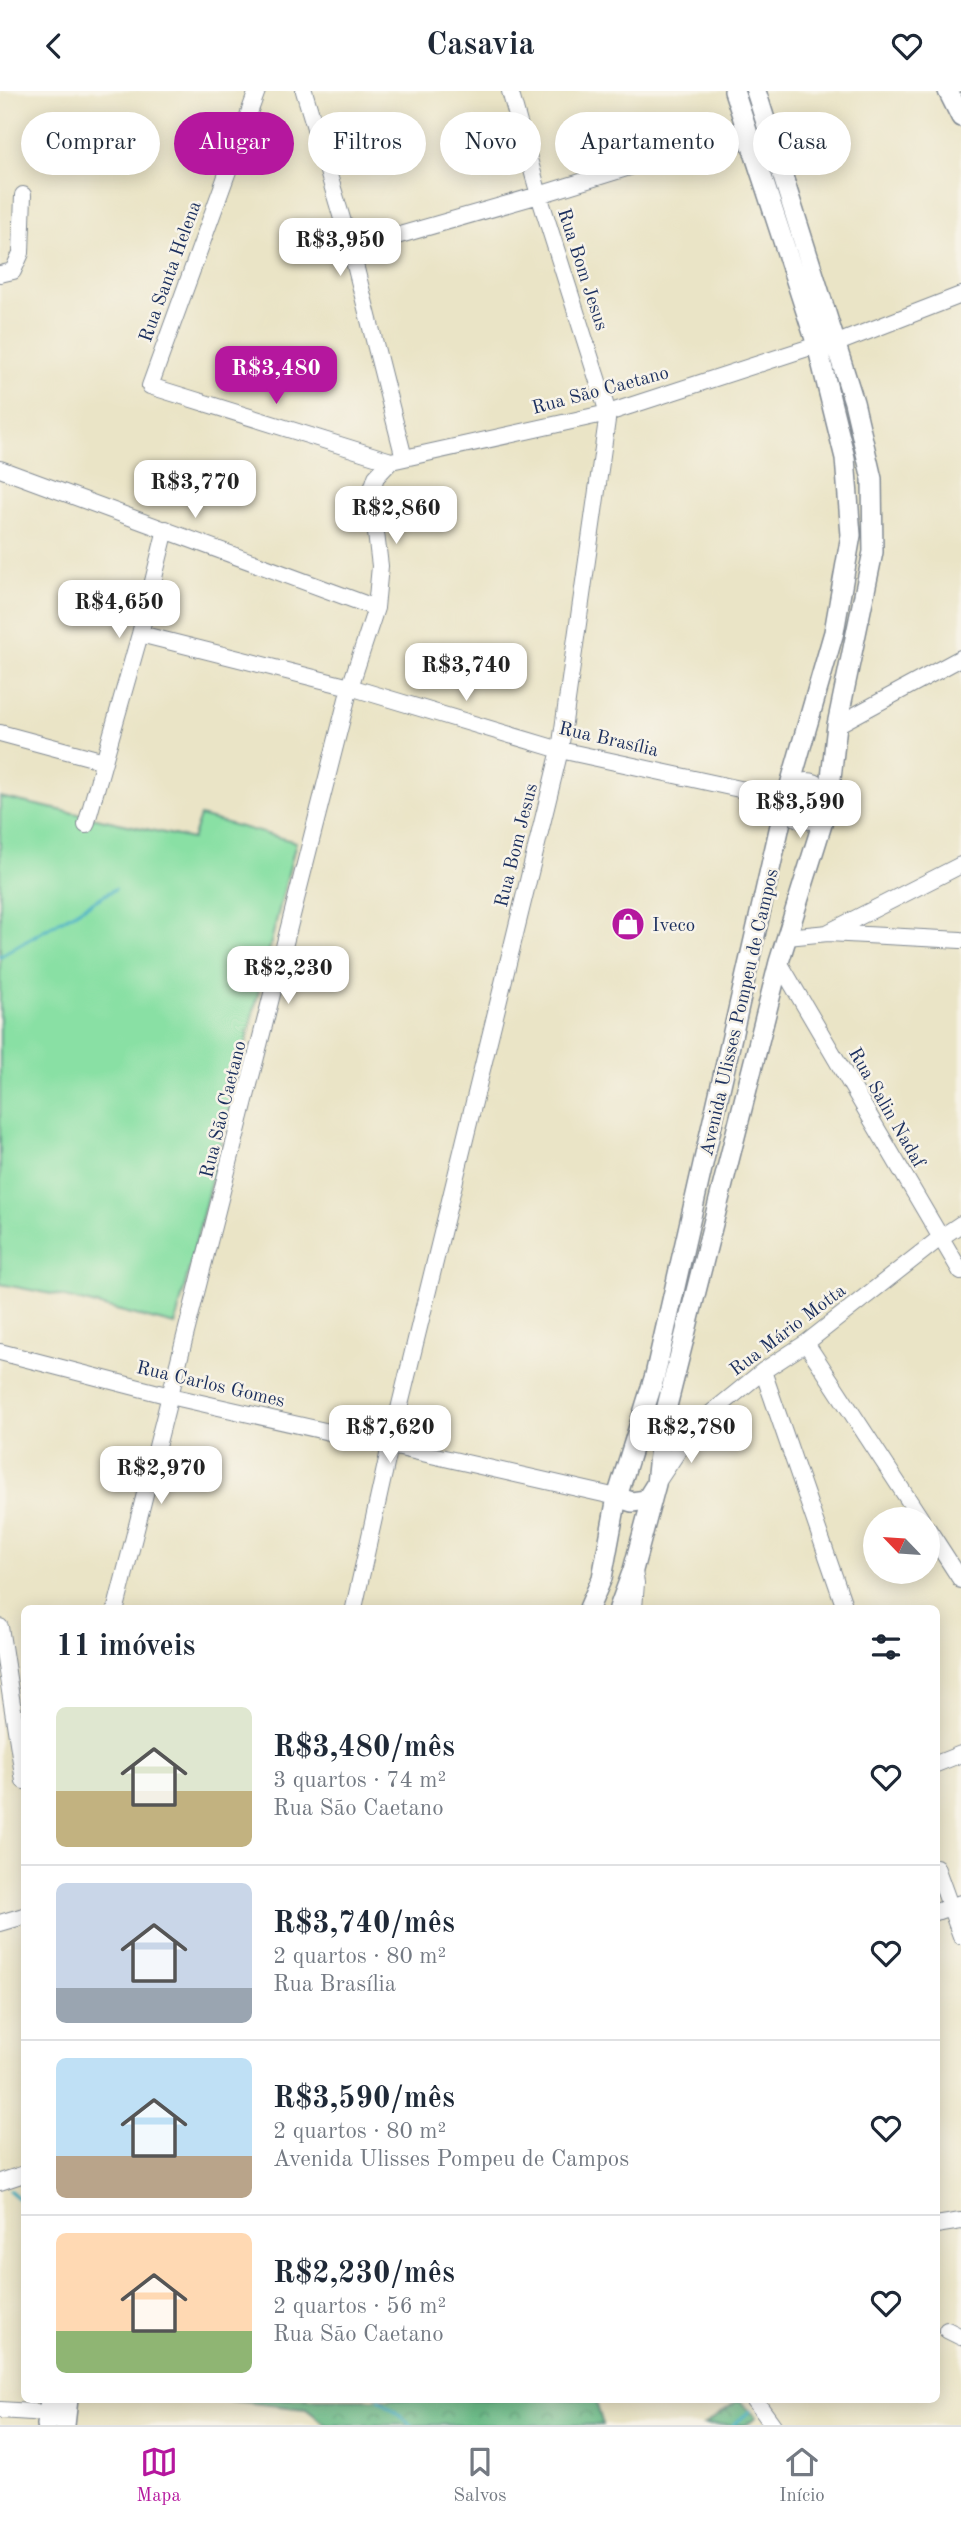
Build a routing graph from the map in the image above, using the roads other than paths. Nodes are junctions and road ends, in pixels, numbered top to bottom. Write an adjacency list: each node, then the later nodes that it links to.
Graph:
1 (257, 91): 15 (street, Rua Santa Helena)
2 (304, 91): 11 (street)
3 (510, 91): 10 (street, Rua Bom Jesus)
4 (734, 91): 8 (main road, Avenida Ulisses Pompeu de Campos)
5 (756, 91): 14 (main road, Avenida Ulisses Pompeu de Campos)
6 (948, 91): 7 (main road)
7 (961, 117)
8 (746, 131): 10 (street); 14 (main road, Avenida Ulisses Pompeu de Campos)
9 (23, 195): 12 (street)
10 (538, 195): 11 (street); 16 (street, Rua Bom Jesus)
11 (351, 249): 17 (street)
12 (0, 274)
13 (961, 295): 14 (street, Rua São Caetano)
14 (826, 344): 16 (street, Rua São Caetano); 24 (main road, Avenida Ulisses Pompeu de Campos); 28 (main road, Avenida Ulisses Pompeu de Campos)
15 (150, 386): 17 (street, Rua São Caetano)
16 (608, 413): 17 (street, Rua São Caetano); 26 (street, Rua Bom Jesus)
17 (397, 459): 20 (street, Rua São Caetano)
18 (0, 469): 19 (street)
19 (166, 529): 20 (street); 21 (street)
20 (376, 608): 23 (street, Rua São Caetano)
21 (140, 634): 23 (street, Rua Brasília); 27 (street)
22 (961, 659): 24 (street)
23 (350, 687): 26 (street, Rua Brasília); 42 (street, Rua São Caetano)
24 (837, 725): 29 (main road, Avenida Ulisses Pompeu de Campos)
25 (0, 733): 27 (street)
26 (560, 750): 28 (street, Rua Brasília); 45 (street, Rua Bom Jesus)
27 (104, 761): 30 (street)
28 (786, 799): 29 (street); 29 (street); 47 (main road, Avenida Ulisses Pompeu de Campos)
29 (828, 805): 33 (main road, Avenida Ulisses Pompeu de Campos)
30 (86, 825)
31 (961, 865): 32 (street)
32 (828, 933): 33 (street); 34 (street)
33 (787, 937): 35 (main road, Avenida Ulisses Pompeu de Campos)
34 (961, 940)
35 (779, 961): 37 (street, Rua Salin Nadaf); 43 (main road, Avenida Ulisses Pompeu de Campos)
36 (961, 1224): 37 (street, Rua Mário Motta)
37 (940, 1238): 38 (street, Rua Salin Nadaf); 39 (street, Rua Mário Motta)
38 (961, 1272)
39 (806, 1343): 41 (street, Rua Mário Motta); 48 (street)
40 (0, 1352): 42 (street, Rua Carlos Gomes)
41 (763, 1371): 44 (street, Rua Mário Motta); 57 (street)
42 (170, 1396): 45 (street, Rua Carlos Gomes); 52 (street, Rua São Caetano)
43 (662, 1426): 44 (street); 46 (main road, Avenida Ulisses Pompeu de Campos)
44 (694, 1427): 46 (street, Rua Mário Motta)
45 (390, 1446): 47 (street, Rua Carlos Gomes); 53 (street, Rua Bom Jesus)
46 (656, 1484): 47 (main road); 50 (main road, Avenida Ulisses Pompeu de Campos)
47 (617, 1497): 54 (main road, Avenida Ulisses Pompeu de Campos)
48 (913, 1507)
49 (940, 1548): 51 (street)
50 (634, 1570): 55 (main road, Avenida Ulisses Pompeu de Campos); 56 (street)
51 (961, 1580)
52 (117, 1605)
53 (355, 1605)
54 (590, 1605)
55 (620, 1605)
56 (634, 1605)
57 (844, 1605)
58 (0, 1627): 59 (street)
59 (6, 1703): 62 (street)
60 (961, 1754): 61 (street)
61 (940, 1762)
62 (21, 1768)
63 (940, 1879): 64 (street)
64 (949, 1907): 67 (street)
65 (21, 1917): 66 (street)
66 (0, 1923)
67 (961, 1936)
68 (21, 2175): 69 (street)
69 (0, 2182)
70 (961, 2221): 71 (street)
71 (940, 2224)
72 (68, 2403): 76 (main road)
73 (757, 2403): 77 (street)
74 (0, 2410): 75 (street)
75 (48, 2412)
76 (65, 2425)
77 (773, 2425)

